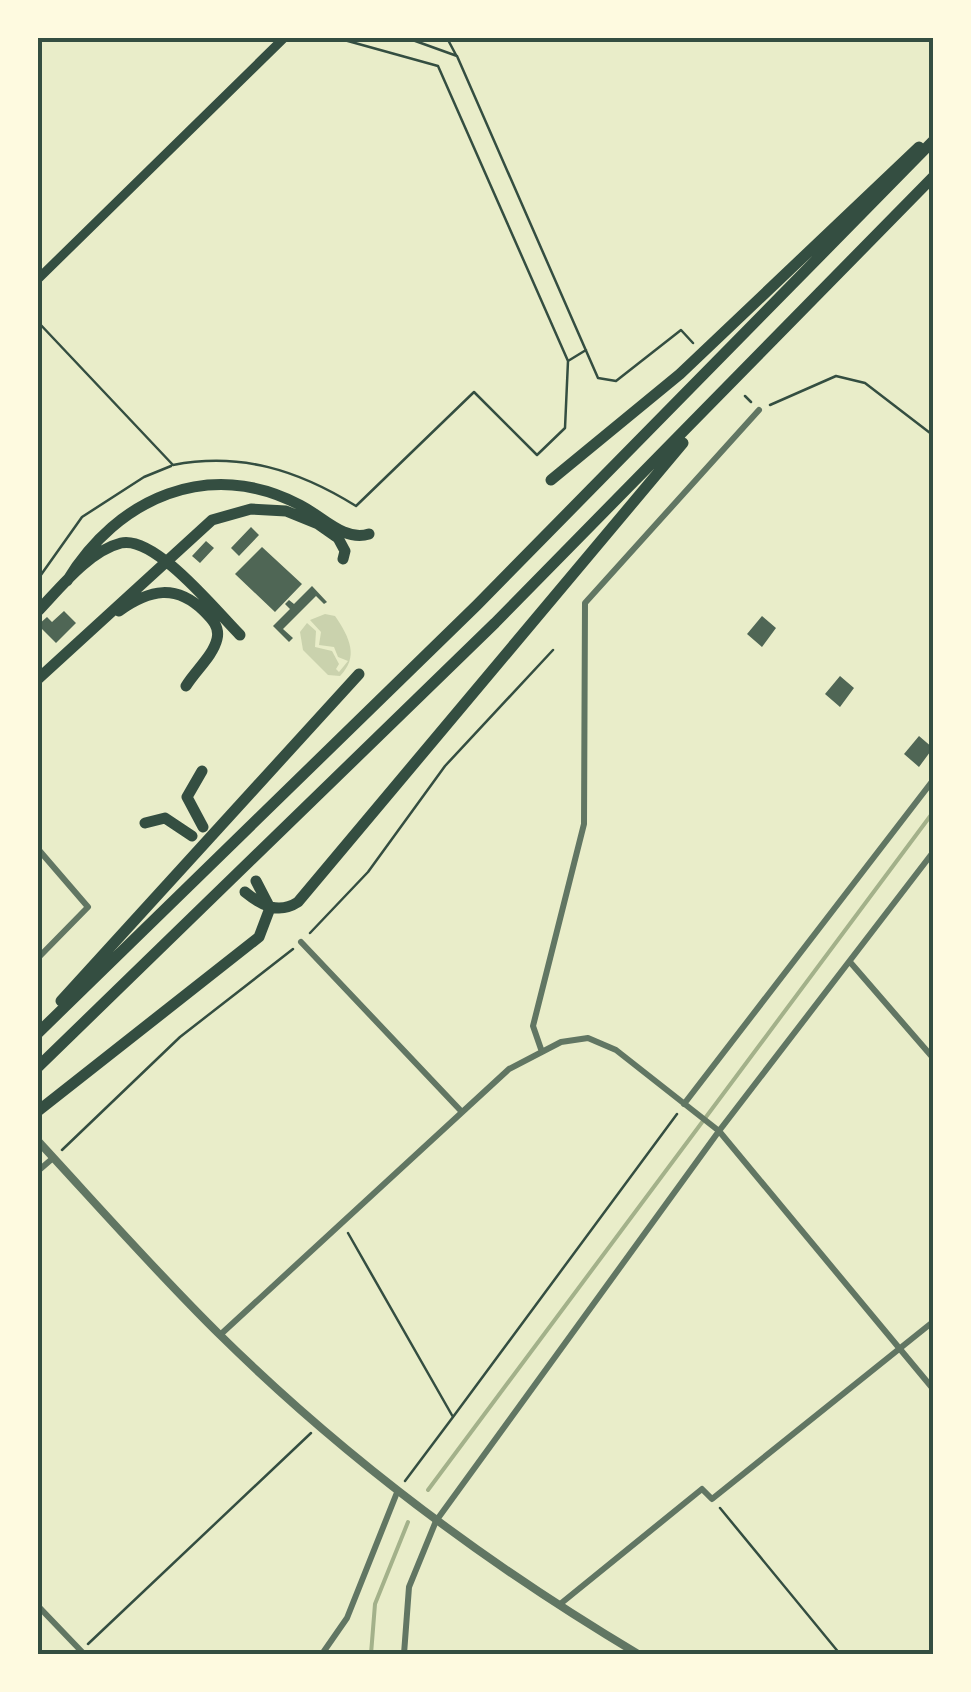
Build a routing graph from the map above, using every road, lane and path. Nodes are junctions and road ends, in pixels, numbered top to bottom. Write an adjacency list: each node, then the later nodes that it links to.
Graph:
1 (284, 38): 8 (main road)
2 (337, 38): 13 (path)
3 (407, 38): 5 (path)
4 (447, 38): 5 (path)
5 (457, 56): 12 (path)
6 (934, 138): 18 (highway); 42 (highway)
7 (934, 176): 11 (highway)
8 (38, 279)
9 (38, 322): 17 (path)
10 (694, 343): 12 (path)
11 (769, 346): 38 (highway); 45 (highway)
12 (586, 350): 13 (path)
13 (568, 361): 17 (path)
14 (745, 396): 15 (path)
15 (760, 410): 16 (path); 43 (street)
16 (934, 436)
17 (172, 466): 22 (path)
18 (552, 480)
19 (369, 534): 23 (highway)
20 (344, 559): 21 (highway)
21 (164, 560): 23 (highway); 25 (highway); 26 (highway)
22 (38, 579)
23 (67, 580): 24 (highway)
24 (38, 611)
25 (99, 622): 29 (highway); 30 (highway)
26 (240, 635)
27 (553, 650): 39 (path)
28 (360, 674): 42 (highway)
29 (38, 679)
30 (186, 686)
31 (202, 772): 33 (highway)
32 (934, 779): 46 (street)
33 (145, 823)
34 (38, 849): 40 (street)
35 (934, 851): 41 (street)
36 (256, 881): 38 (highway)
37 (245, 892): 38 (highway)
38 (270, 908): 47 (highway)
39 (301, 942): 48 (street); 51 (path)
40 (38, 958)
41 (850, 962): 44 (street); 49 (street)
42 (38, 1030)
43 (542, 1052): 46 (street); 48 (street)
44 (934, 1059)
45 (38, 1067)
46 (684, 1104): 49 (street); 58 (path)
47 (38, 1111)
48 (462, 1112): 53 (street)
49 (719, 1131): 56 (street); 62 (street)
50 (38, 1141): 51 (street)
51 (53, 1158): 52 (street); 55 (street)
52 (38, 1171)
53 (342, 1221): 55 (street); 58 (path)
54 (934, 1321): 56 (street)
55 (220, 1335): 59 (street)
56 (898, 1350): 57 (street); 61 (street)
57 (934, 1390)
58 (453, 1417): 60 (path)
59 (320, 1425): 60 (street); 65 (path)
60 (398, 1490): 62 (street); 66 (street)
61 (712, 1499): 64 (street); 69 (path)
62 (436, 1521): 64 (street); 67 (street)
63 (38, 1606): 65 (street)
64 (558, 1606): 68 (street)
65 (82, 1653)
66 (322, 1654)
67 (404, 1654)
68 (638, 1654)
69 (840, 1654)

